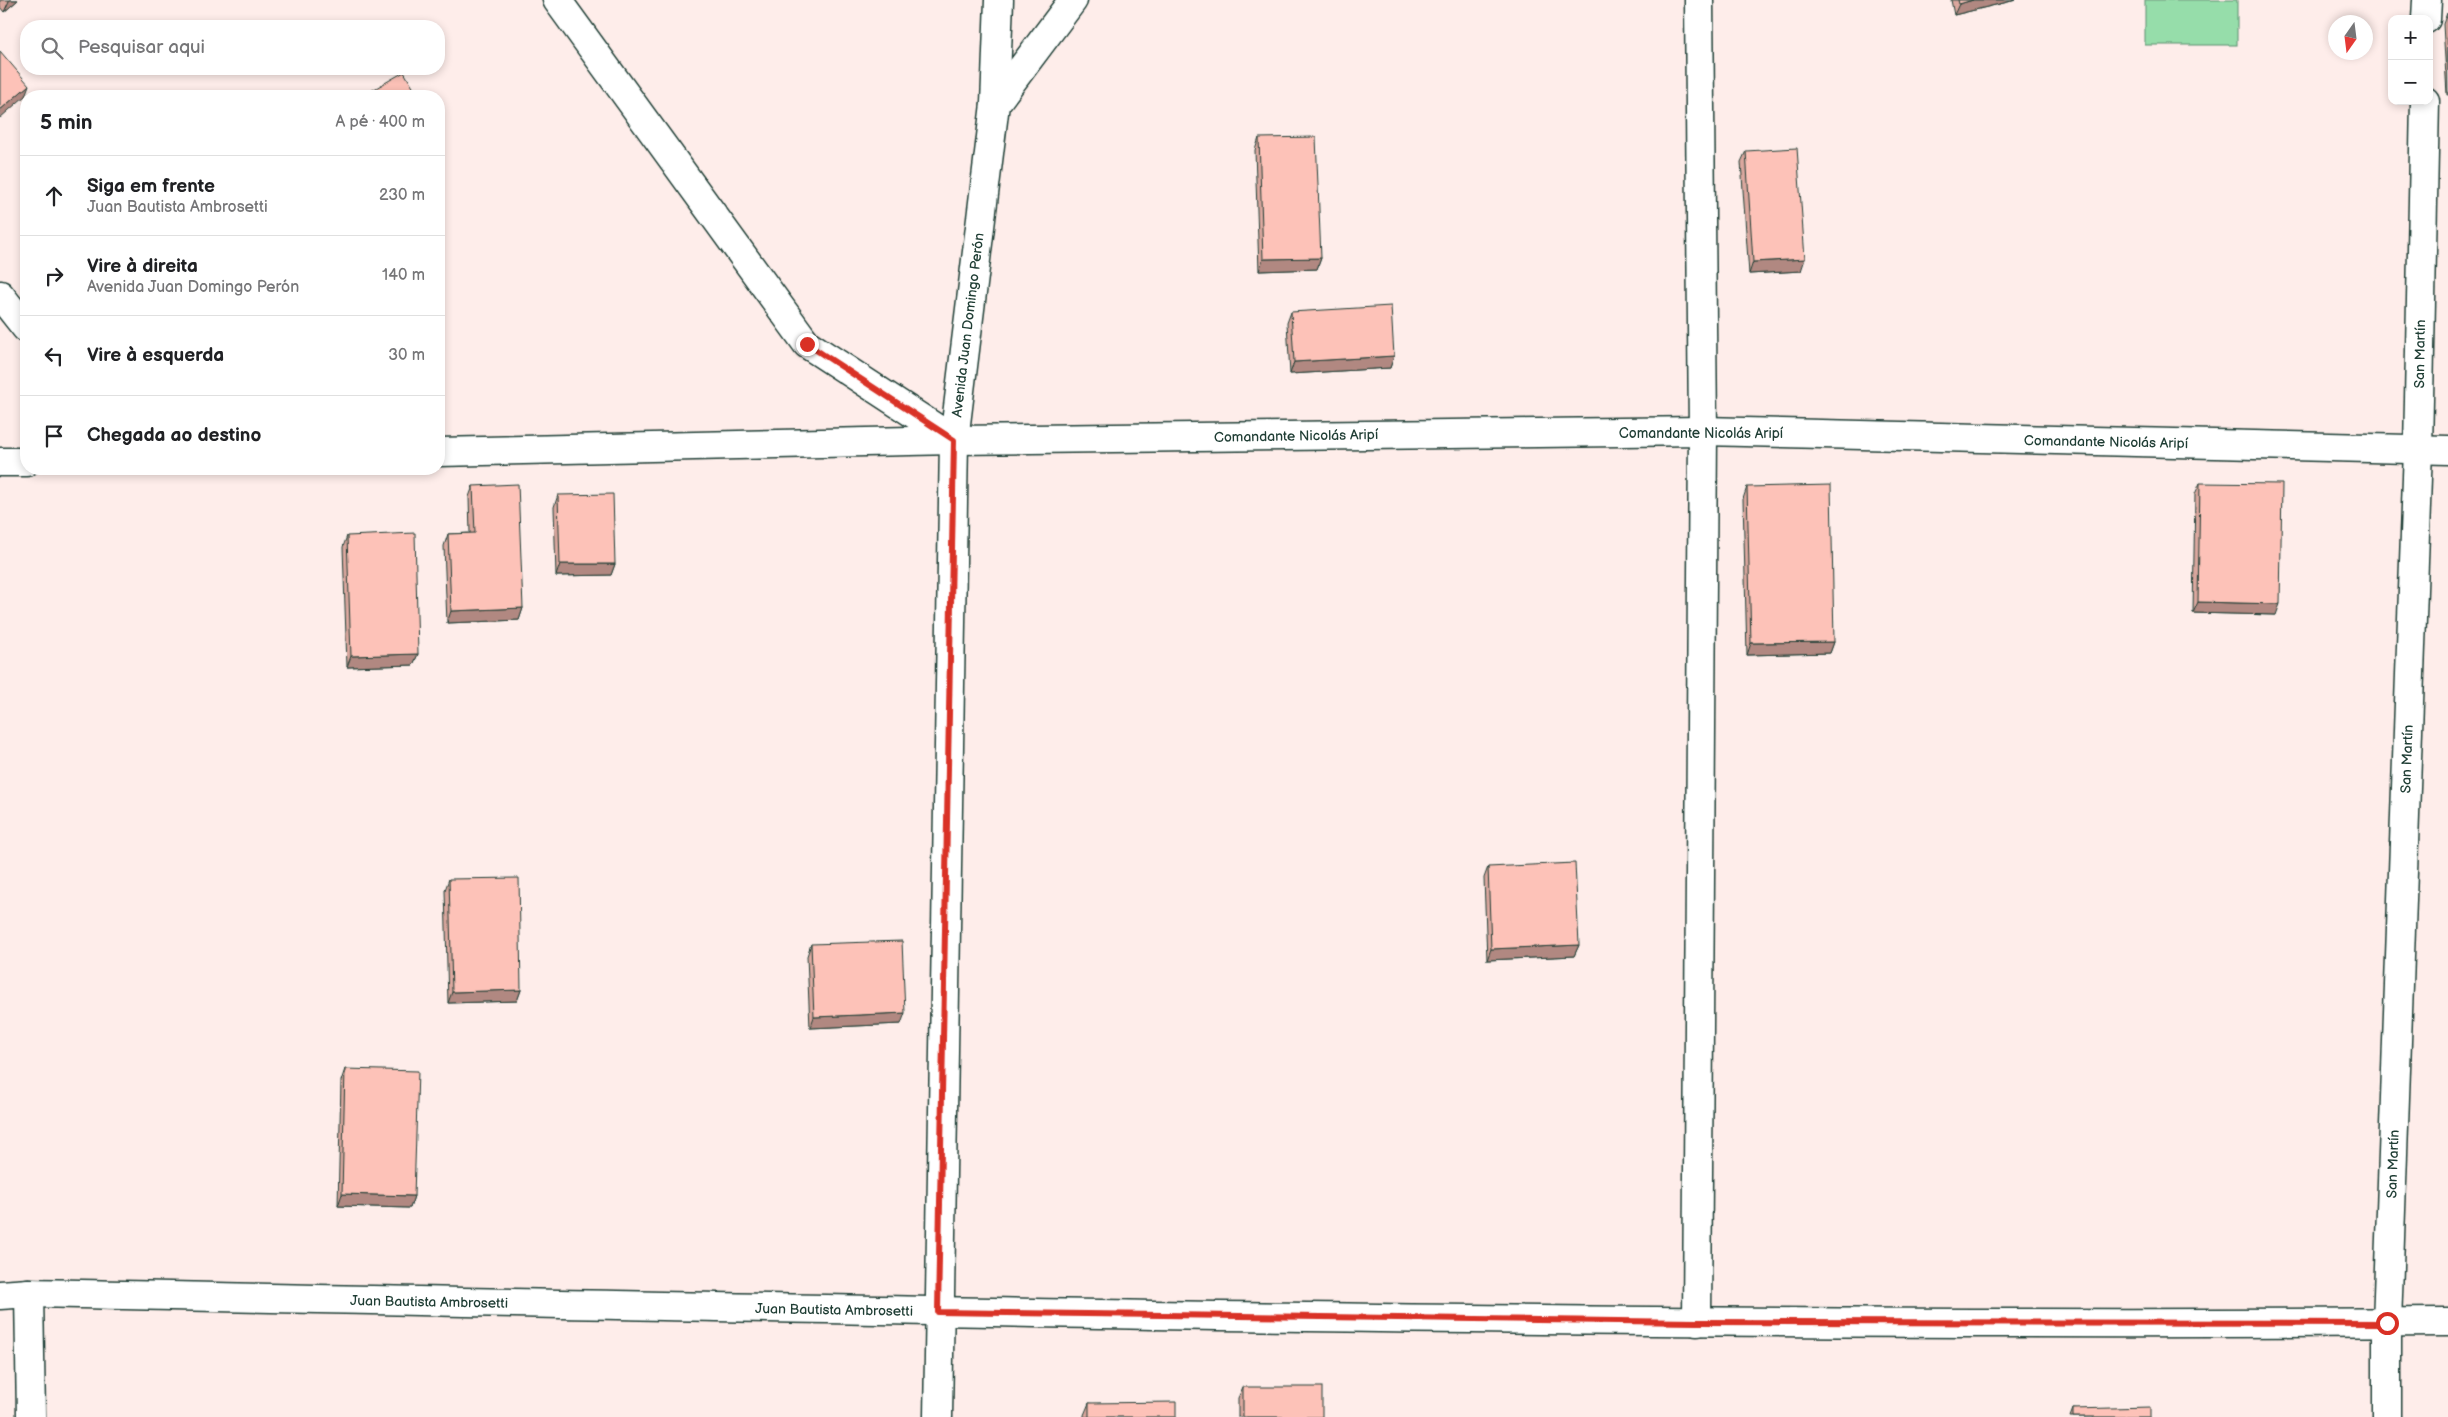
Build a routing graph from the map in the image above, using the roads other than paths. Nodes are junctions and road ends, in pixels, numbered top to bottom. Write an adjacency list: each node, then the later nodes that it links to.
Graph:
1 (557, 0): 12 (street)
2 (999, 0): 7 (street, Avenida Juan Domingo Perón)
3 (1073, 0): 7 (street)
4 (1699, 0): 11 (street)
5 (2427, 0): 6 (street)
6 (2426, 15)
7 (994, 104): 12 (street, Avenida Juan Domingo Perón)
8 (2425, 105): 13 (street, San Martín)
9 (0, 295): 10 (street)
10 (20, 320)
11 (1703, 431): 12 (street, Comandante Nicolás Aripí); 13 (street, Comandante Nicolás Aripí); 21 (street)
12 (954, 440): 15 (street, Comandante Nicolás Aripí); 20 (street, Avenida Juan Domingo Perón)
13 (2418, 449): 14 (street, Comandante Nicolás Aripí); 23 (street, San Martín)
14 (2448, 450)
15 (445, 452)
16 (0, 462): 17 (street)
17 (20, 462)
18 (29, 1293): 19 (street, Juan Bautista Ambrosetti); 20 (street, Juan Bautista Ambrosetti); 24 (street)
19 (0, 1295)
20 (938, 1312): 21 (street, Juan Bautista Ambrosetti); 25 (street, Avenida Juan Domingo Perón)
21 (1697, 1322): 23 (street, Juan Bautista Ambrosetti)
22 (2448, 1322): 23 (street, Juan Bautista Ambrosetti)
23 (2387, 1323): 26 (street, San Martín)
24 (31, 1417)
25 (938, 1417)
26 (2387, 1417)

